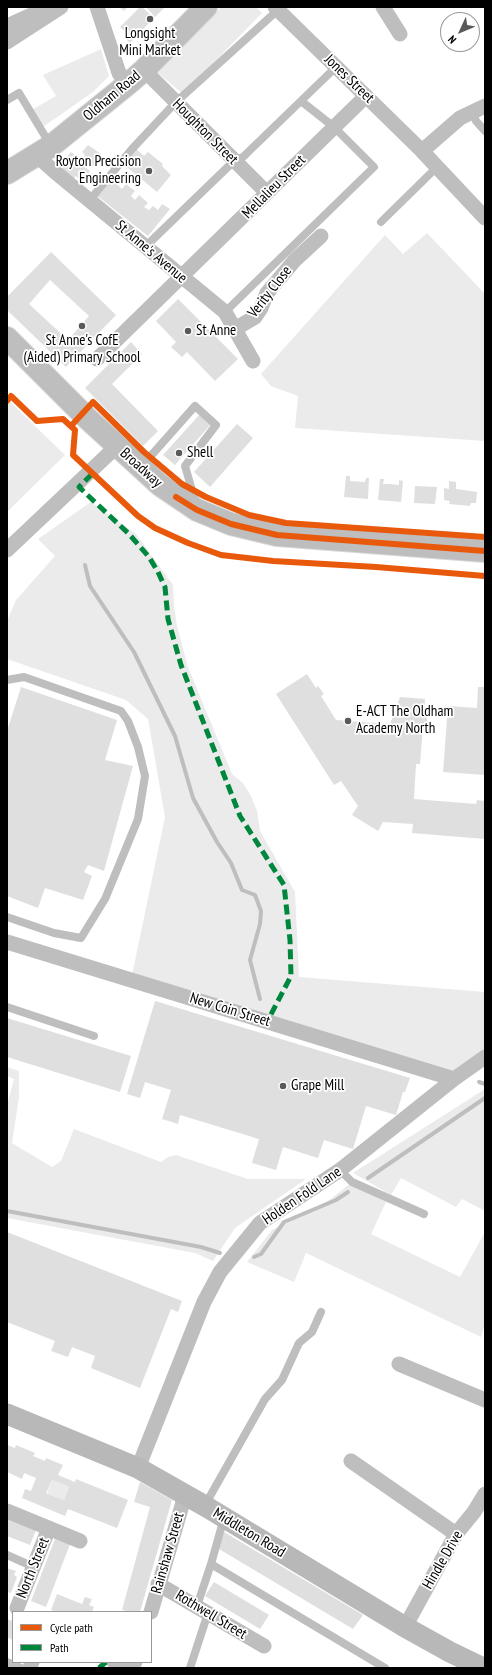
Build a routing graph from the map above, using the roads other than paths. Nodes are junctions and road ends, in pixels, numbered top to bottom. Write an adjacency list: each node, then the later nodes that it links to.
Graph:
1 (97, 7): 11 (street)
2 (206, 7): 10 (main road, Oldham Road)
3 (383, 7): 7 (street)
4 (58, 9): 6 (street); 8 (street)
5 (283, 10): 9 (street, Jones Street); 15 (lane)
6 (7, 26)
7 (400, 34)
8 (7, 42)
9 (336, 67): 12 (street, Jones Street); 14 (lane)
10 (144, 70): 11 (main road, Oldham Road); 15 (street, Houghton Street)
11 (127, 84): 19 (main road, Oldham Road)
12 (366, 96): 17 (street, Mellalieu Street); 20 (street, Jones Street)
13 (7, 100): 19 (lane)
14 (301, 101): 17 (lane); 21 (lane)
15 (176, 102): 21 (street, Houghton Street); 25 (lane)
16 (479, 110): 18 (lane); 20 (street)
17 (334, 127): 24 (street, Mellalieu Street); 31 (lane)
18 (485, 131)
19 (44, 151): 23 (main road, Oldham Road); 25 (street, St Anne's Avenue)
20 (422, 151): 22 (street, Jones Street)
21 (234, 161): 24 (street, Houghton Street); 29 (lane)
22 (437, 167): 26 (street, Jones Street); 27 (lane)
23 (7, 173)
24 (267, 193): 30 (street, Mellalieu Street)
25 (89, 200): 29 (street, St Anne's Avenue)
26 (485, 218)
27 (381, 222)
28 (321, 236): 32 (street, Verity Close)
29 (145, 247): 30 (street, St Anne's Avenue)
30 (182, 277): 31 (street, St Anne's Avenue); 34 (street, Mellalieu Street)
31 (224, 312): 32 (street, St Anne's Avenue)
32 (235, 329): 35 (street, St Anne's Avenue)
33 (11, 345): 36 (main road, Broadway)
34 (97, 359)
35 (253, 360)
36 (117, 446): 37 (main road, Broadway); 39 (street)
37 (141, 467): 38 (main road, Broadway); 38 (lane)
38 (197, 510): 40 (main road, Broadway)
39 (7, 550)
40 (485, 551)
41 (7, 680): 42 (lane)
42 (7, 917)
43 (7, 942): 47 (street, New Coin Street)
44 (7, 1007): 45 (lane)
45 (94, 1036)
46 (485, 1058): 47 (street, Holden Fold Lane)
47 (454, 1079): 48 (street, Holden Fold Lane)
48 (340, 1170): 49 (lane); 55 (street, Holden Fold Lane)
49 (424, 1214)
50 (321, 1312): 58 (lane)
51 (399, 1364): 52 (street)
52 (485, 1400)
53 (7, 1414): 55 (main road, Middleton Road)
54 (351, 1461): 62 (street)
55 (138, 1468): 57 (main road, Middleton Road)
56 (485, 1494): 62 (street, Hindle Drive)
57 (187, 1495): 58 (main road, Middleton Road); 67 (street, Rainshaw Street)
58 (205, 1506): 60 (main road, Middleton Road)
59 (7, 1511): 61 (street)
60 (224, 1517): 65 (lane); 71 (main road, Middleton Road)
61 (50, 1528): 63 (street); 66 (street, North Street)
62 (456, 1534): 71 (street, Hindle Drive)
63 (80, 1541)
64 (7, 1555): 66 (lane)
65 (211, 1564): 69 (lane); 76 (lane)
66 (34, 1567): 68 (street, North Street)
67 (158, 1584): 69 (street, Rothwell Street); 70 (street, Rainshaw Street)
68 (17, 1608)
69 (202, 1610): 72 (street, Rothwell Street); 75 (lane)
70 (151, 1611)
71 (404, 1627): 77 (main road, Middleton Road)
72 (264, 1646)
73 (7, 1662): 74 (lane)
74 (21, 1668)
75 (190, 1668)
76 (385, 1668)
77 (483, 1668)

